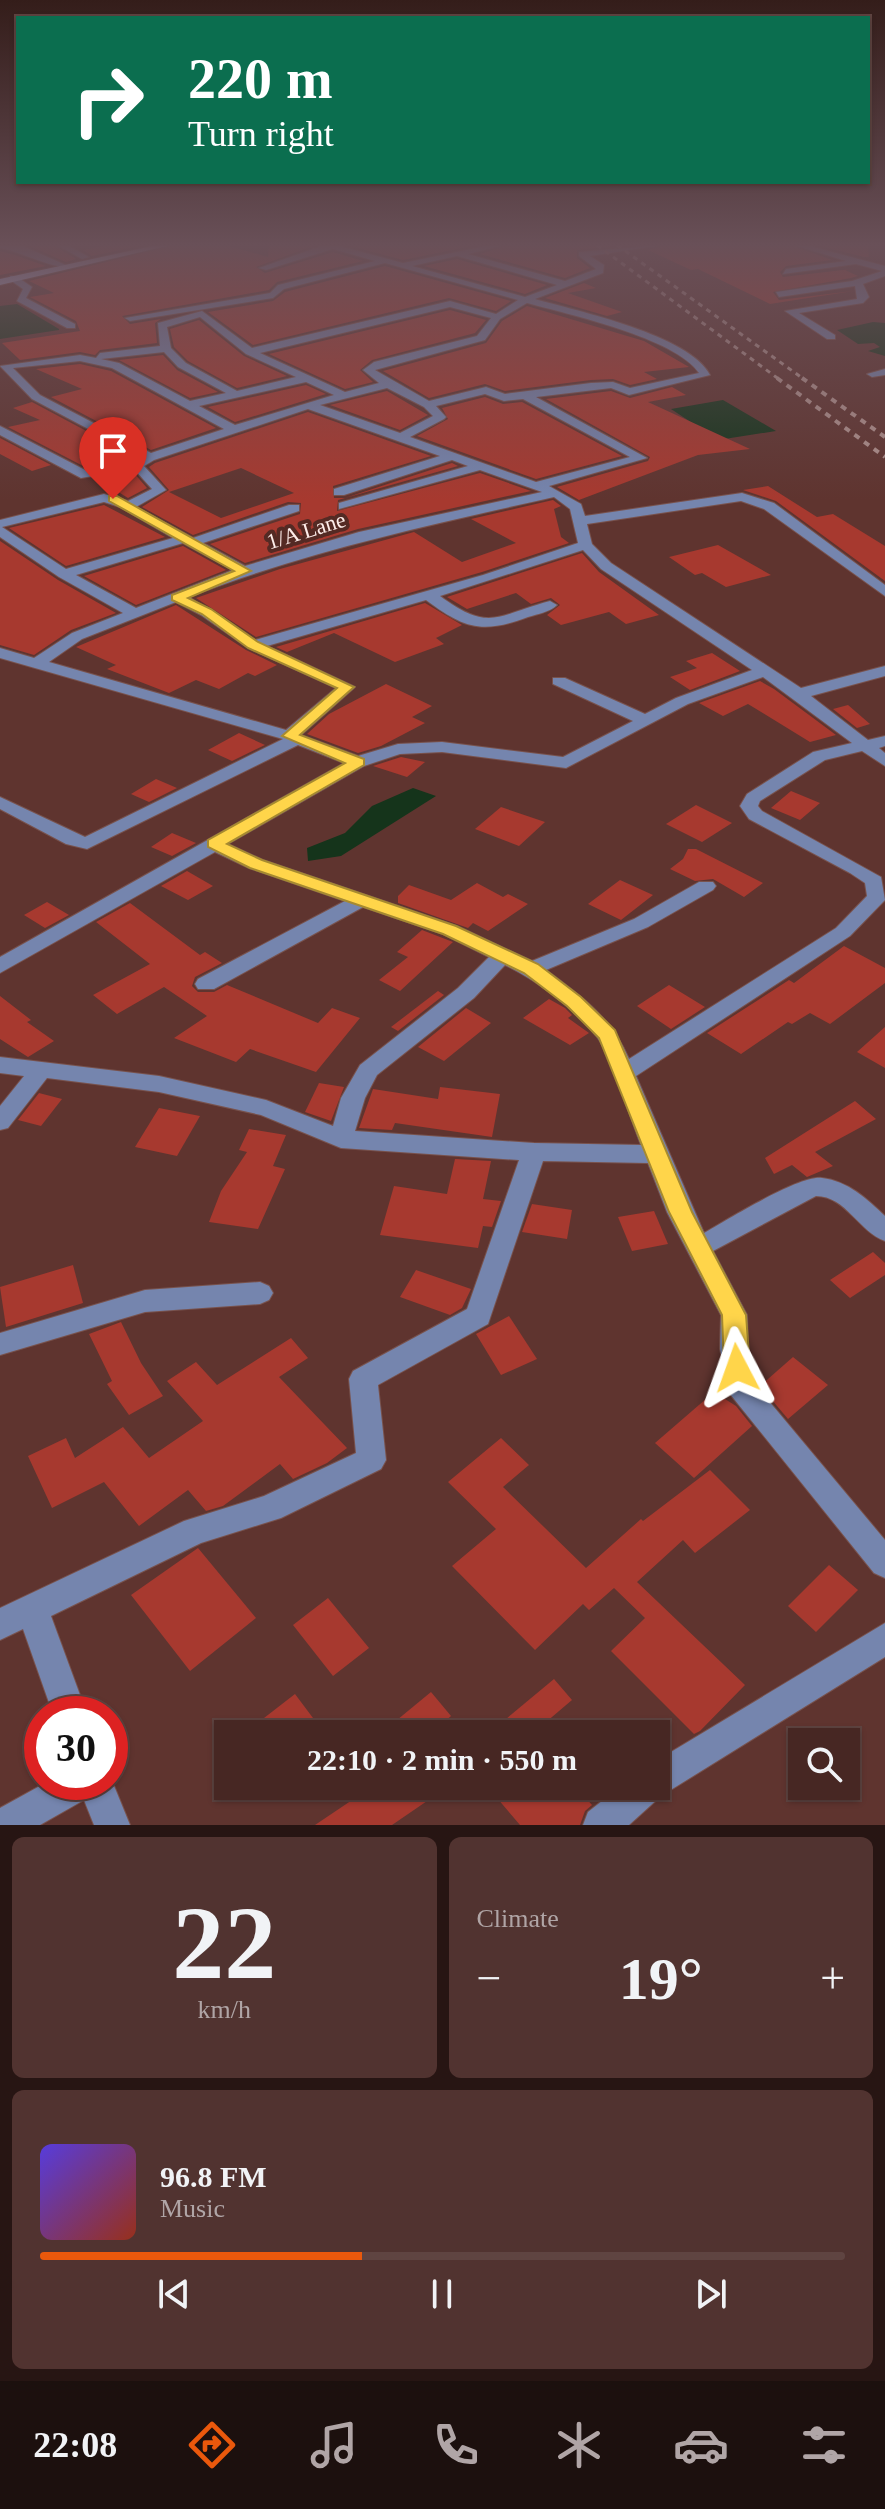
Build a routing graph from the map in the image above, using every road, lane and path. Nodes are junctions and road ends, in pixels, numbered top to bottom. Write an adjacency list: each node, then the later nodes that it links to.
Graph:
1 (163, 330): 8 (street)
2 (222, 330): 9 (street)
3 (341, 330): 9 (street)
4 (487, 330): 14 (street)
5 (632, 330): 16 (street)
6 (820, 330): 7 (street)
7 (831, 337)
8 (166, 349): 10 (street); 15 (street)
9 (250, 352): 13 (street)
10 (80, 358): 18 (street); 25 (street)
11 (885, 372): 12 (street)
12 (872, 374)
13 (304, 379): 15 (street); 17 (street)
14 (388, 384): 17 (street); 20 (street)
15 (235, 394): 18 (street)
16 (522, 394): 20 (street); 28 (street)
17 (343, 395): 19 (street)
18 (189, 405): 22 (street)
19 (308, 405): 22 (street); 23 (street)
20 (428, 405): 23 (street)
21 (0, 430): 26 (street)
22 (235, 430): 25 (street)
23 (398, 439): 24 (street)
24 (452, 456): 27 (street); 29 (street)
25 (150, 457): 26 (street)
26 (137, 465): 31 (street)
27 (481, 466): 28 (street); 32 (street)
28 (538, 485): 30 (street)
29 (339, 492)
30 (556, 493): 34 (street); 39 (street, 1/A Lane)
31 (127, 505): 35 (street); 37 (street)
32 (344, 506)
33 (294, 508): 37 (street)
34 (581, 521): 38 (street); 41 (street)
35 (0, 524)
36 (0, 531): 40 (street)
37 (186, 541): 39 (street); 40 (street)
38 (585, 545): 42 (street); 49 (street)
39 (244, 571): 43 (street, 1/A Lane)
40 (64, 574): 45 (street)
41 (885, 592)
42 (427, 594): 44 (street); 46 (street)
43 (177, 597): 45 (street, 1/A Lane); 46 (street)
44 (550, 605)
45 (134, 613): 48 (street, 1/A Lane)
46 (253, 645): 54 (street)
47 (0, 652): 48 (street)
48 (38, 662): 54 (street)
49 (764, 671): 52 (street); 53 (street)
50 (885, 671): 52 (street)
51 (559, 681): 53 (street)
52 (799, 694): 55 (street)
53 (647, 721): 57 (street)
54 (293, 738): 57 (street); 58 (street)
55 (875, 744): 56 (street); 68 (street)
56 (885, 761)
57 (358, 762): 59 (street)
58 (0, 802)
59 (214, 844): 61 (street); 63 (street)
60 (706, 886): 64 (street)
61 (363, 899): 62 (street); 65 (street)
62 (501, 957): 64 (street); 70 (street)
63 (0, 966)
64 (531, 969): 68 (street)
65 (206, 984)
66 (0, 1065): 67 (street)
67 (40, 1071): 69 (street); 70 (street)
68 (624, 1073): 72 (street)
69 (0, 1122)
70 (341, 1139): 71 (street)
71 (534, 1152): 72 (street); 78 (street)
72 (658, 1154): 74 (street)
73 (885, 1231): 74 (street)
74 (699, 1247): 77 (street)
75 (260, 1293): 76 (street)
76 (0, 1344)
77 (885, 1563)
78 (32, 1609): 79 (street); 81 (street)
79 (0, 1624)
80 (885, 1639): 82 (street)
81 (63, 1696)
82 (670, 1772)
83 (50, 1800): 86 (street)
84 (102, 1800): 87 (street)
85 (631, 1800): 88 (street)
86 (5, 1825)
87 (112, 1825)
88 (601, 1825)

